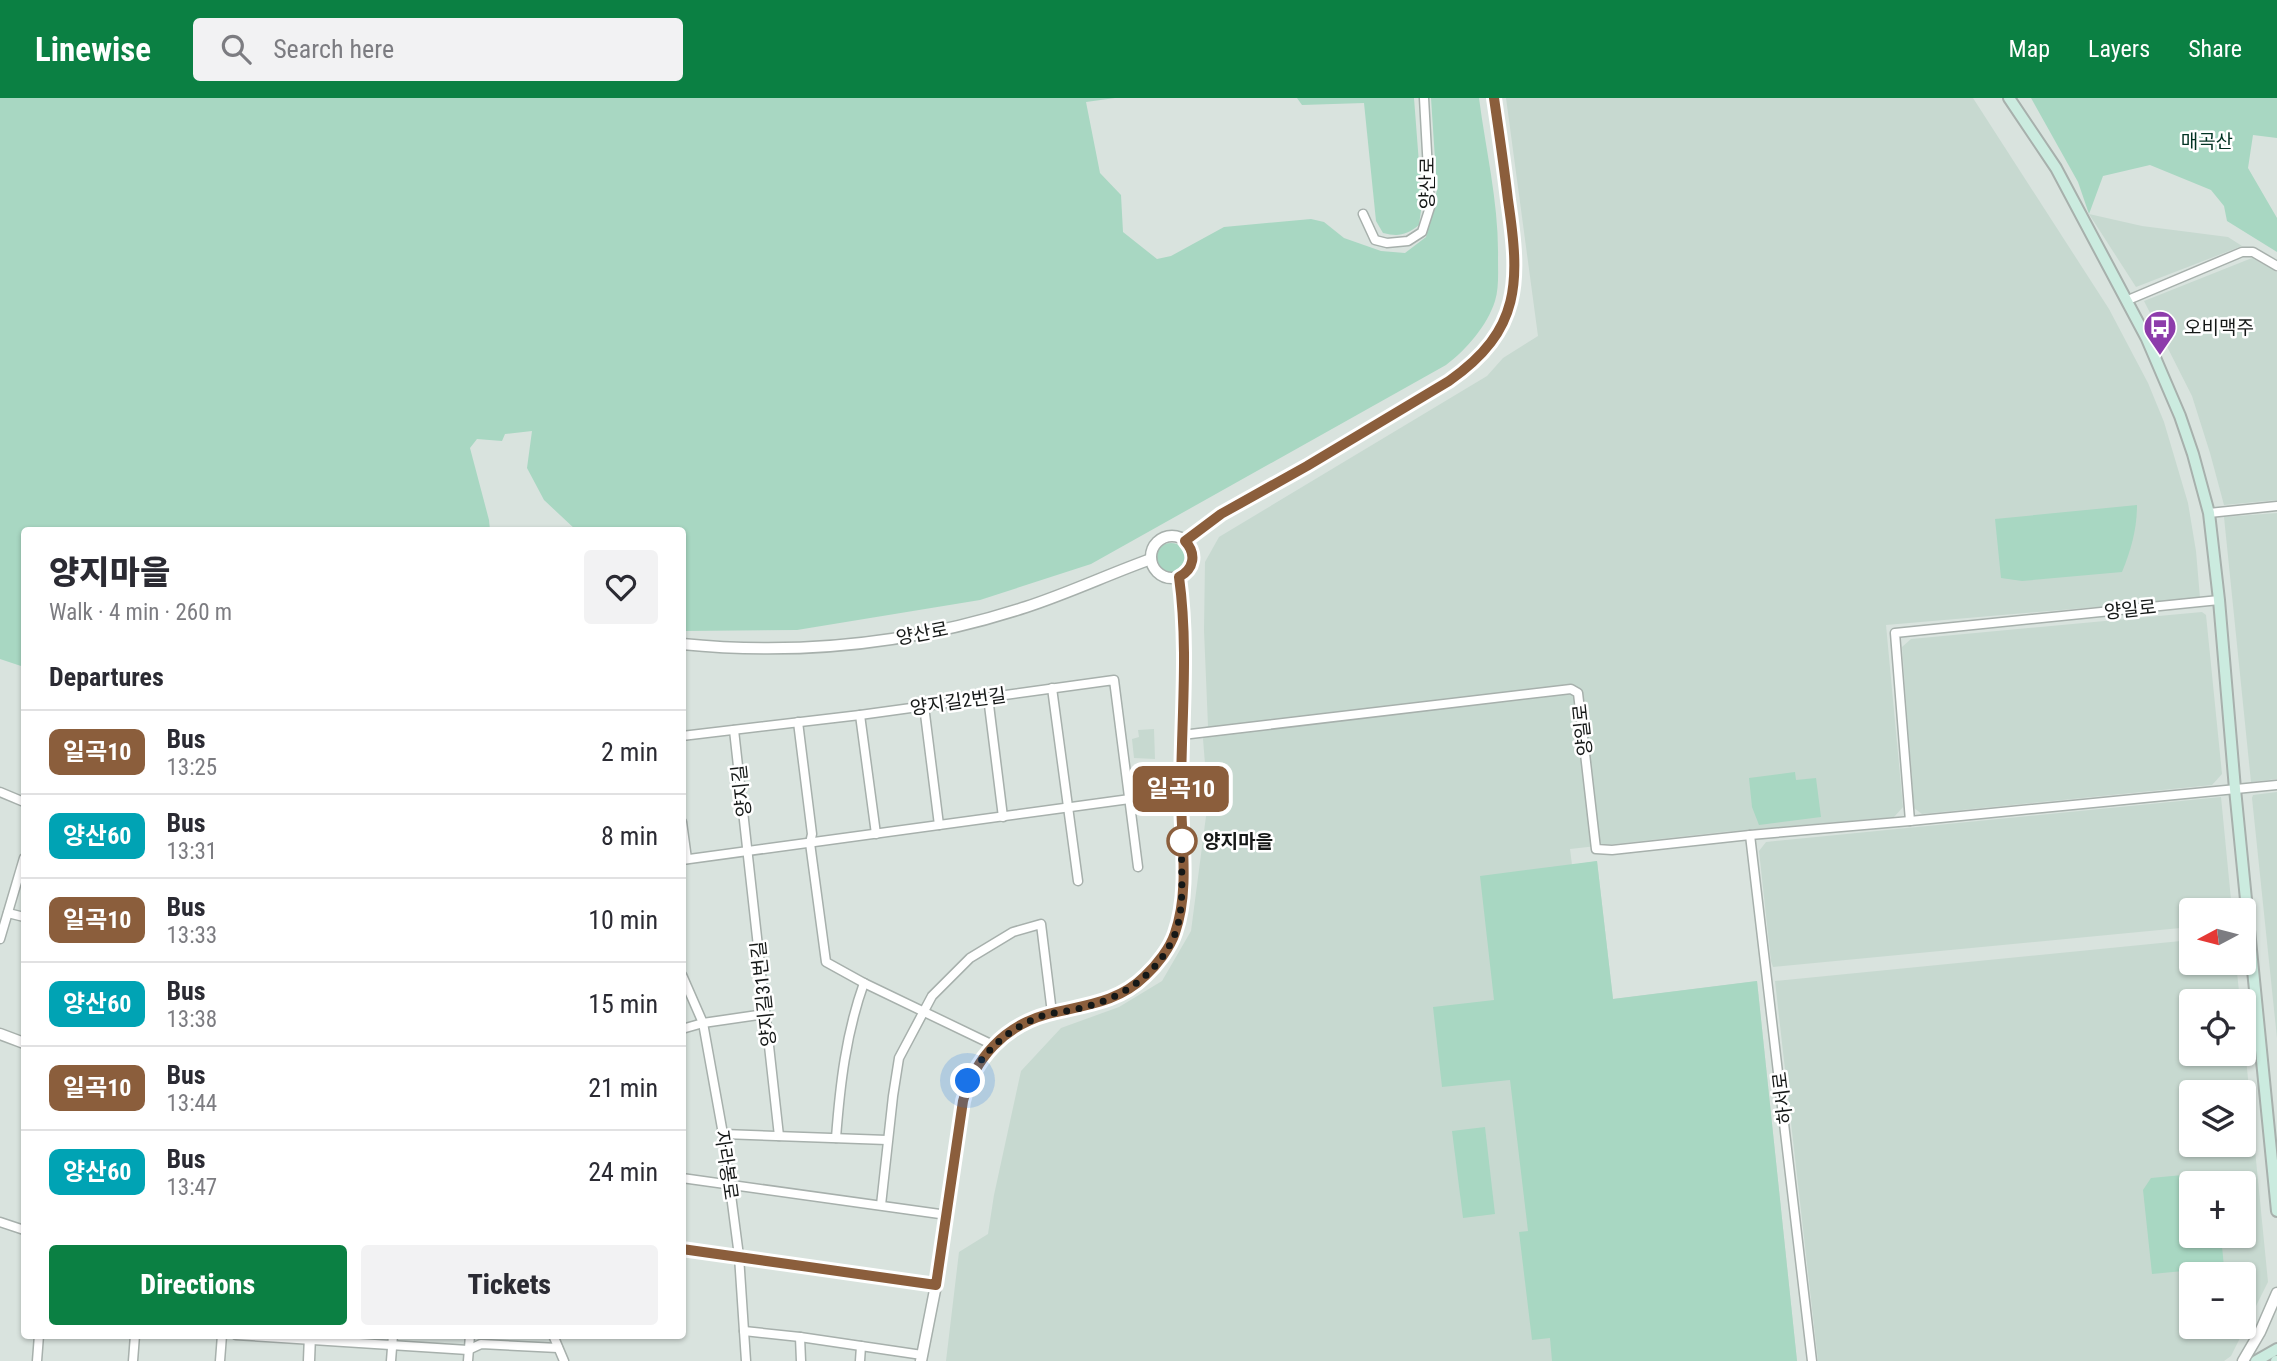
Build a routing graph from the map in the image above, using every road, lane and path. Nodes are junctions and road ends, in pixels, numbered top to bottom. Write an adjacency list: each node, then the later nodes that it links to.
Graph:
1 (1424, 98): 4 (street, 양산로)
2 (1494, 98): 9 (street)
3 (2009, 98): 6 (main road)
4 (1363, 214)
5 (2277, 266): 6 (street)
6 (2127, 300): 8 (main road)
7 (2277, 506): 8 (street)
8 (2208, 513): 12 (main road)
9 (1185, 541): 10 (street); 11 (street)
10 (1151, 559): 11 (street); 13 (street, 양산로)
11 (1179, 577): 20 (street)
12 (2219, 600): 23 (main road); 30 (street, 양일로)
13 (686, 644)
14 (1052, 688): 15 (street, 양지길2번길); 26 (street, 양지길2번길); 28 (street)
15 (988, 697): 16 (street, 양지길2번길); 29 (street)
16 (924, 706): 17 (street, 양지길2번길); 31 (street)
17 (860, 715): 18 (street, 양지길2번길); 32 (street)
18 (798, 722): 19 (street, 양지길2번길); 34 (street)
19 (734, 730): 21 (street, 양지길2번길); 35 (street, 양지길)
20 (1182, 735): 25 (street); 33 (street, 양일로)
21 (686, 736)
22 (2277, 785): 23 (street, 양일로)
23 (2235, 789): 30 (street, 양일로); 60 (main road)
24 (0, 792): 27 (street)
25 (1181, 792): 26 (street); 46 (street)
26 (1128, 800): 28 (street); 37 (street)
27 (21, 801)
28 (1067, 808): 29 (street); 39 (street)
29 (1003, 817): 31 (street)
30 (1910, 821): 33 (street, 양일로)
31 (939, 825): 32 (street)
32 (876, 834): 34 (street)
33 (1750, 835): 94 (street, 하서로)
34 (810, 843): 35 (street); 43 (street)
35 (747, 851): 36 (street); 47 (street, 양지길31번길)
36 (686, 860)
37 (1138, 867)
38 (21, 868): 40 (street)
39 (1078, 881)
40 (8, 913): 41 (street); 42 (street)
41 (21, 916)
42 (0, 939)
43 (864, 983): 45 (street); 55 (street)
44 (686, 984): 48 (street, 자라봉로)
45 (924, 1011): 46 (street); 52 (street); 56 (street)
46 (1052, 1013): 52 (street)
47 (765, 1014): 48 (street); 54 (street, 양지길31번길)
48 (703, 1023): 49 (street); 53 (street, 자라봉로)
49 (686, 1028)
50 (0, 1034): 51 (street)
51 (21, 1042)
52 (993, 1045): 61 (street)
53 (723, 1134): 54 (street); 58 (street, 자라봉로)
54 (779, 1136): 55 (street)
55 (836, 1138): 56 (street)
56 (887, 1140): 59 (street)
57 (686, 1179): 58 (street)
58 (730, 1186): 59 (street); 65 (street, 자라봉로)
59 (881, 1205): 61 (street)
60 (2277, 1211)
61 (947, 1215): 66 (street)
62 (0, 1222): 63 (street)
63 (21, 1229)
64 (686, 1249): 65 (street)
65 (739, 1256): 66 (street); 68 (street, 자라봉로)
66 (936, 1285): 83 (street)
67 (2277, 1293): 95 (street)
68 (744, 1331): 69 (street); 91 (street, 자라봉로)
69 (800, 1337): 79 (street); 92 (street)
70 (40, 1339): 84 (street)
71 (135, 1339): 85 (street)
72 (222, 1339): 86 (street)
73 (310, 1339): 87 (street)
74 (322, 1339): 78 (street)
75 (393, 1339): 78 (street)
76 (469, 1339): 82 (street)
77 (554, 1339): 80 (street)
78 (392, 1345): 82 (street); 88 (street)
79 (861, 1346): 83 (street); 93 (street)
80 (558, 1349): 82 (street); 90 (street)
81 (2277, 1349): 96 (main road)
82 (468, 1350): 89 (street)
83 (922, 1358)
84 (37, 1361)
85 (133, 1361)
86 (220, 1361)
87 (309, 1361)
88 (391, 1361)
89 (468, 1361)
90 (564, 1361)
91 (746, 1361)
92 (801, 1361)
93 (860, 1361)
94 (1812, 1361)
95 (2243, 1361)
96 (2256, 1361)

